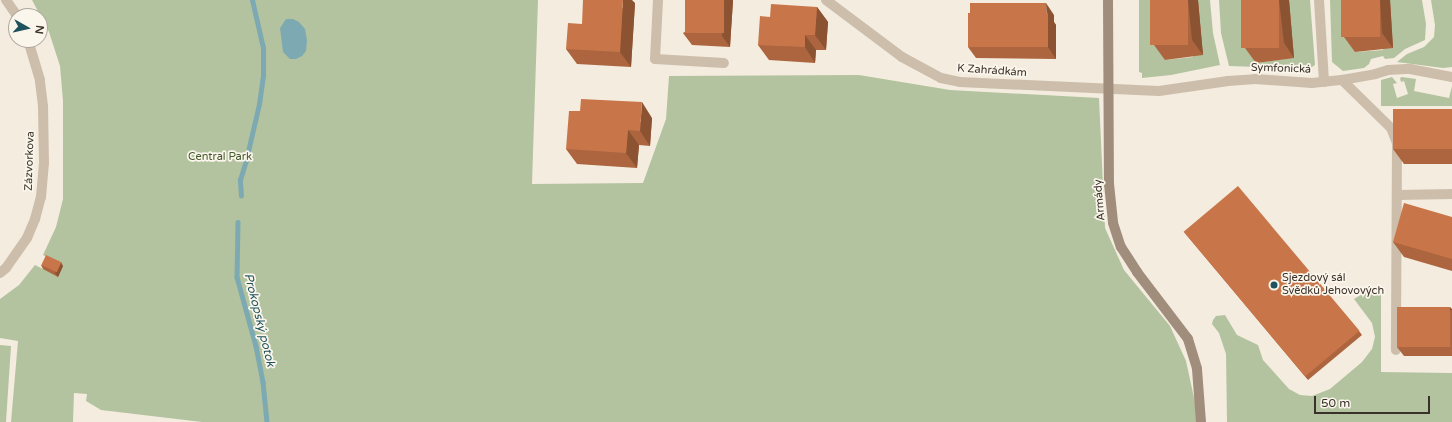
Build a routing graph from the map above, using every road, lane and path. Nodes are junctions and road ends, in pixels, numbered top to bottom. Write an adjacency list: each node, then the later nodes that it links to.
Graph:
1 (658, 0): 6 (street)
2 (826, 0): 10 (street, K Zahrádkám)
3 (1108, 0): 10 (street, Armády)
4 (1319, 0): 9 (street)
5 (30, 48): 13 (street, Zázvorkova)
6 (724, 63)
7 (1452, 77): 8 (street, Symfonická)
8 (1342, 80): 9 (street, Symfonická); 11 (street)
9 (1324, 82): 10 (street, Symfonická)
10 (1108, 89): 15 (street, Armády)
11 (1398, 194): 12 (street); 14 (street)
12 (1452, 194)
13 (0, 273)
14 (1396, 350)
15 (1201, 422)

